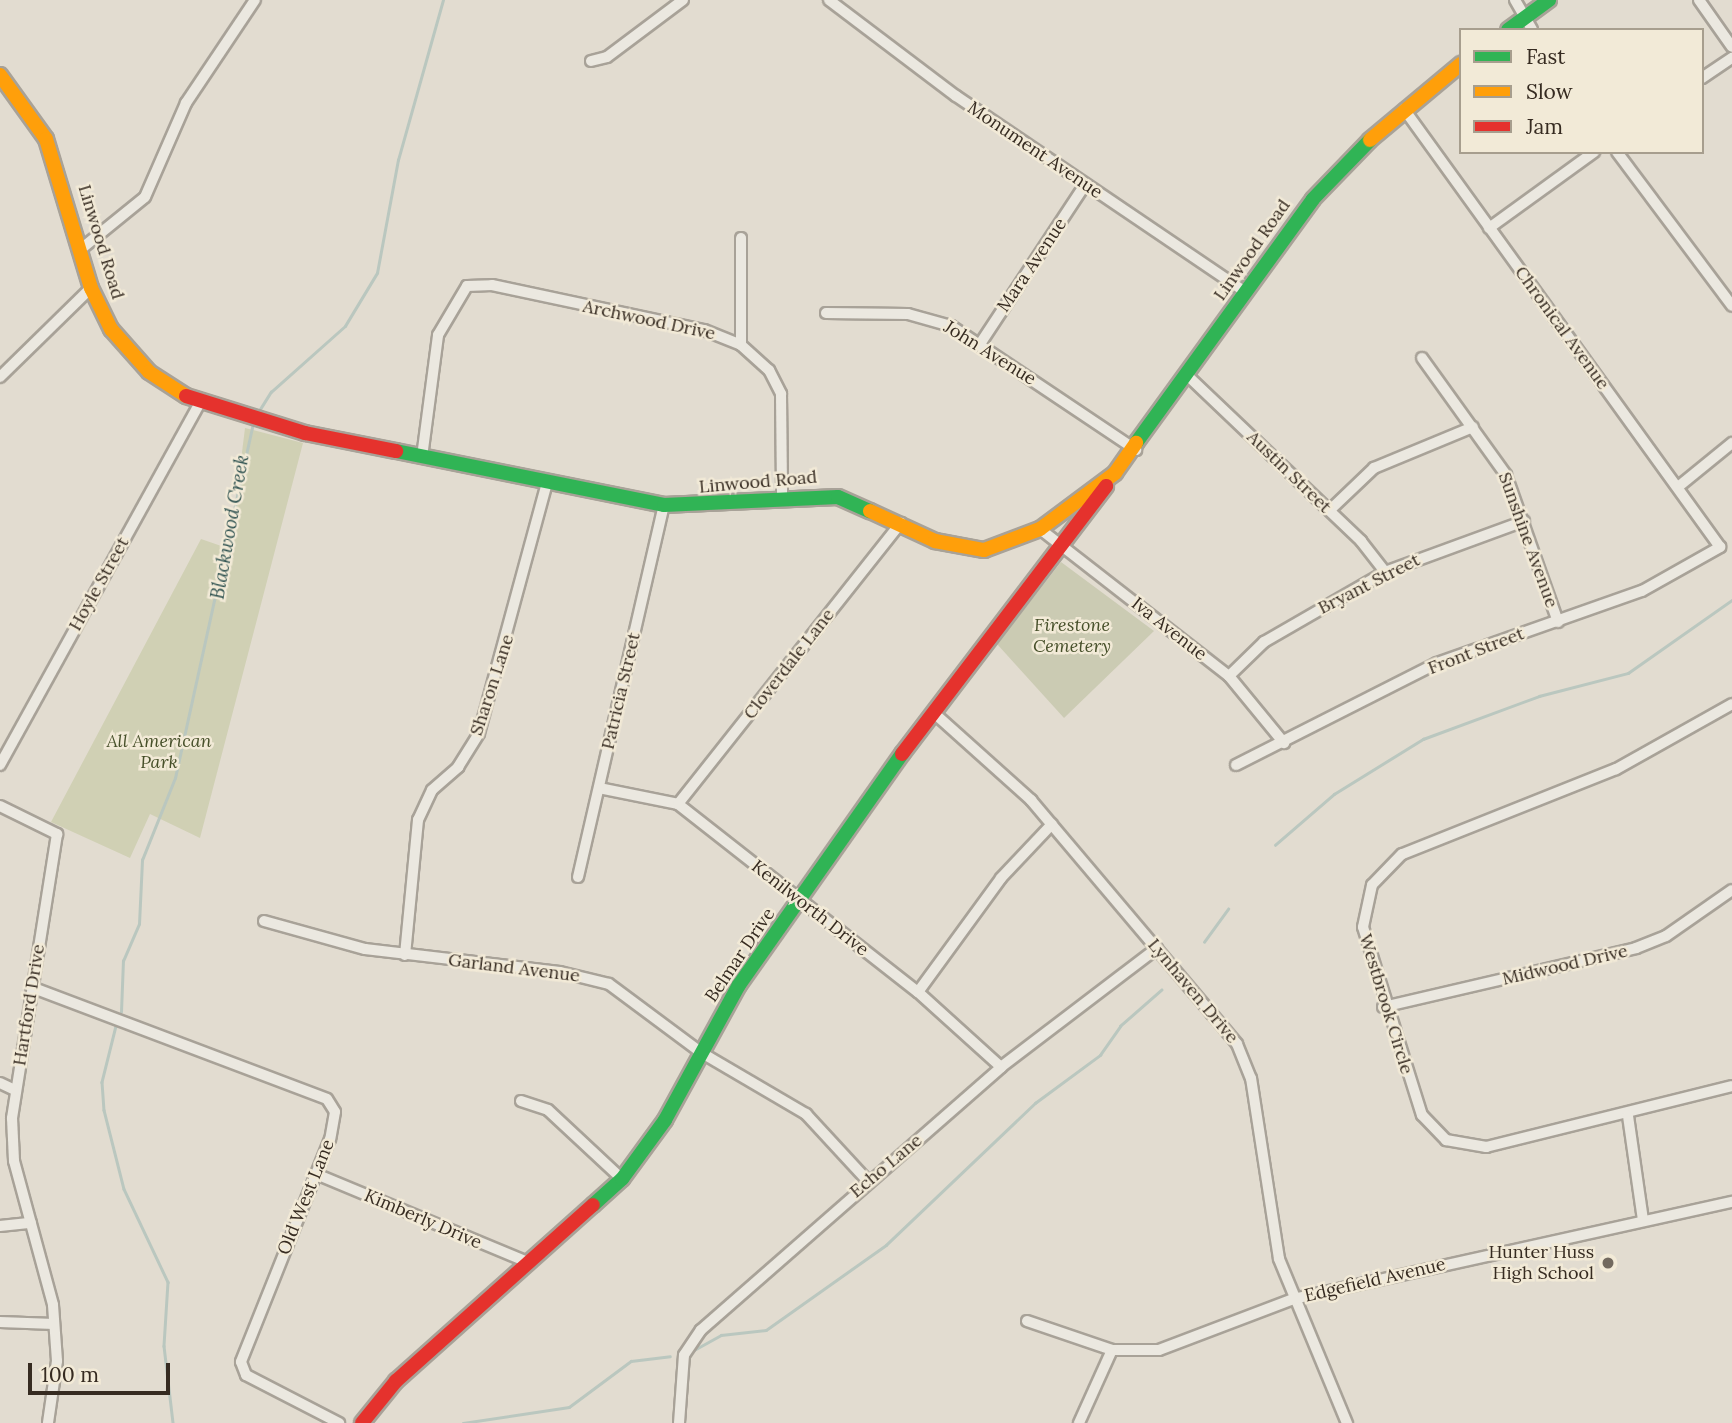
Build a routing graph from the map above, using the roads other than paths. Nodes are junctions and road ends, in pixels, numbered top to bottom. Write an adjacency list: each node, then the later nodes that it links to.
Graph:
1 (255, 0): 20 (street)
2 (683, 0): 10 (street)
3 (829, 0): 17 (street, Monument Avenue)
4 (1515, 0): 7 (street)
5 (1549, 0): 7 (main road)
6 (1699, 0): 8 (street)
7 (1528, 24)
8 (1732, 47)
9 (1732, 58): 13 (street)
10 (591, 61)
11 (1459, 66): 14 (main road, Linwood Road)
12 (0, 75): 20 (main road, Linwood Road)
13 (1704, 77)
14 (1404, 109): 18 (street, Chronical Avenue); 22 (main road, Linwood Road)
15 (1591, 154): 18 (street)
16 (1618, 154): 23 (street)
17 (1085, 185): 22 (street, Monument Avenue); 25 (street, Mara Avenue)
18 (1489, 228): 37 (street, Chronical Avenue)
19 (741, 238): 26 (street)
20 (81, 248): 21 (main road, Linwood Road)
21 (91, 288): 28 (street); 30 (main road, Linwood Road)
22 (1246, 292): 29 (main road, Linwood Road)
23 (1732, 306)
24 (826, 313): 25 (street, John Avenue)
25 (979, 344): 33 (street, John Avenue)
26 (741, 345): 34 (street, Archwood Drive); 38 (street, Archwood Drive)
27 (1422, 358): 31 (street, Sunshine Avenue)
28 (0, 376)
29 (1189, 377): 33 (main road, Linwood Road); 40 (street, Austin Street)
30 (199, 404): 34 (main road, Linwood Road); 52 (street, Hoyle Street)
31 (1473, 427): 40 (street); 41 (street, Sunshine Avenue)
32 (1732, 443): 37 (street)
33 (1136, 450): 35 (main road, Linwood Road)
34 (422, 457): 36 (main road, Linwood Road)
35 (1115, 473): 43 (main road, Linwood Road); 44 (main road, Belmar Drive)
36 (547, 482): 39 (main road, Linwood Road); 63 (street, Sharon Lane)
37 (1678, 487): 45 (street, Chronical Avenue)
38 (782, 496): 39 (main road, Linwood Road); 42 (main road, Linwood Road)
39 (664, 505): 54 (street, Patricia Street)
40 (1330, 510): 46 (street, Austin Street)
41 (1524, 521): 46 (street, Bryant Street); 47 (street, Sunshine Avenue)
42 (901, 523): 43 (main road, Linwood Road); 55 (street, Cloverdale Lane)
43 (1040, 529): 44 (street, Iva Avenue)
44 (1062, 546): 48 (street, Iva Avenue); 50 (main road, Belmar Drive)
45 (1720, 547): 47 (street, Front Street)
46 (1385, 572): 48 (street, Bryant Street)
47 (1558, 622): 51 (street, Front Street)
48 (1229, 676): 51 (street, Iva Avenue)
49 (1732, 704): 66 (street, Westbrook Circle)
50 (933, 712): 57 (street, Lynhaven Drive); 60 (main road, Belmar Drive)
51 (1284, 743): 53 (street, Front Street)
52 (0, 765)
53 (1236, 765)
54 (599, 788): 55 (street, Kenilworth Drive); 58 (street, Patricia Street)
55 (678, 804): 60 (street, Kenilworth Drive)
56 (0, 806): 64 (street, Hartford Drive)
57 (1052, 824): 62 (street, Lynhaven Drive); 65 (street)
58 (579, 877)
59 (1732, 890): 66 (street, Midwood Drive)
60 (800, 901): 65 (street, Kenilworth Drive); 67 (main road, Belmar Drive)
61 (264, 921): 63 (street, Garland Avenue)
62 (1157, 948): 68 (street, Echo Lane); 82 (street, Lynhaven Drive)
63 (405, 955): 67 (street, Garland Avenue)
64 (31, 987): 71 (street, Hartford Drive); 74 (street, Old West Lane)
65 (918, 992): 68 (street, Kenilworth Drive)
66 (1384, 1007): 73 (street, Westbrook Circle)
67 (702, 1053): 75 (main road, Belmar Drive); 76 (street, Garland Avenue)
68 (1001, 1067): 76 (street, Echo Lane)
69 (0, 1083): 71 (street)
70 (1732, 1086): 73 (street, Westbrook Circle)
71 (15, 1090): 79 (street, Hartford Drive)
72 (521, 1101): 75 (street)
73 (1629, 1116): 78 (street)
74 (316, 1174): 81 (street, Kimberly Drive); 88 (street, Old West Lane)
75 (622, 1179): 81 (main road, Belmar Drive)
76 (867, 1180): 90 (street, Echo Lane)
77 (1732, 1202): 78 (street, Edgefield Avenue)
78 (1643, 1220): 82 (street, Edgefield Avenue)
79 (31, 1223): 80 (street); 85 (street, Hartford Drive)
80 (0, 1226)
81 (530, 1263): 89 (main road, Belmar Drive)
82 (1293, 1299): 86 (street, Edgefield Avenue); 92 (street, Lynhaven Drive)
83 (1027, 1321): 86 (street, Edgefield Avenue)
84 (0, 1322): 85 (street)
85 (54, 1324): 87 (street, Hartford Drive)
86 (1112, 1350): 91 (street)
87 (48, 1423)
88 (339, 1423)
89 (362, 1423)
90 (679, 1423)
91 (1079, 1423)
92 (1347, 1423)

